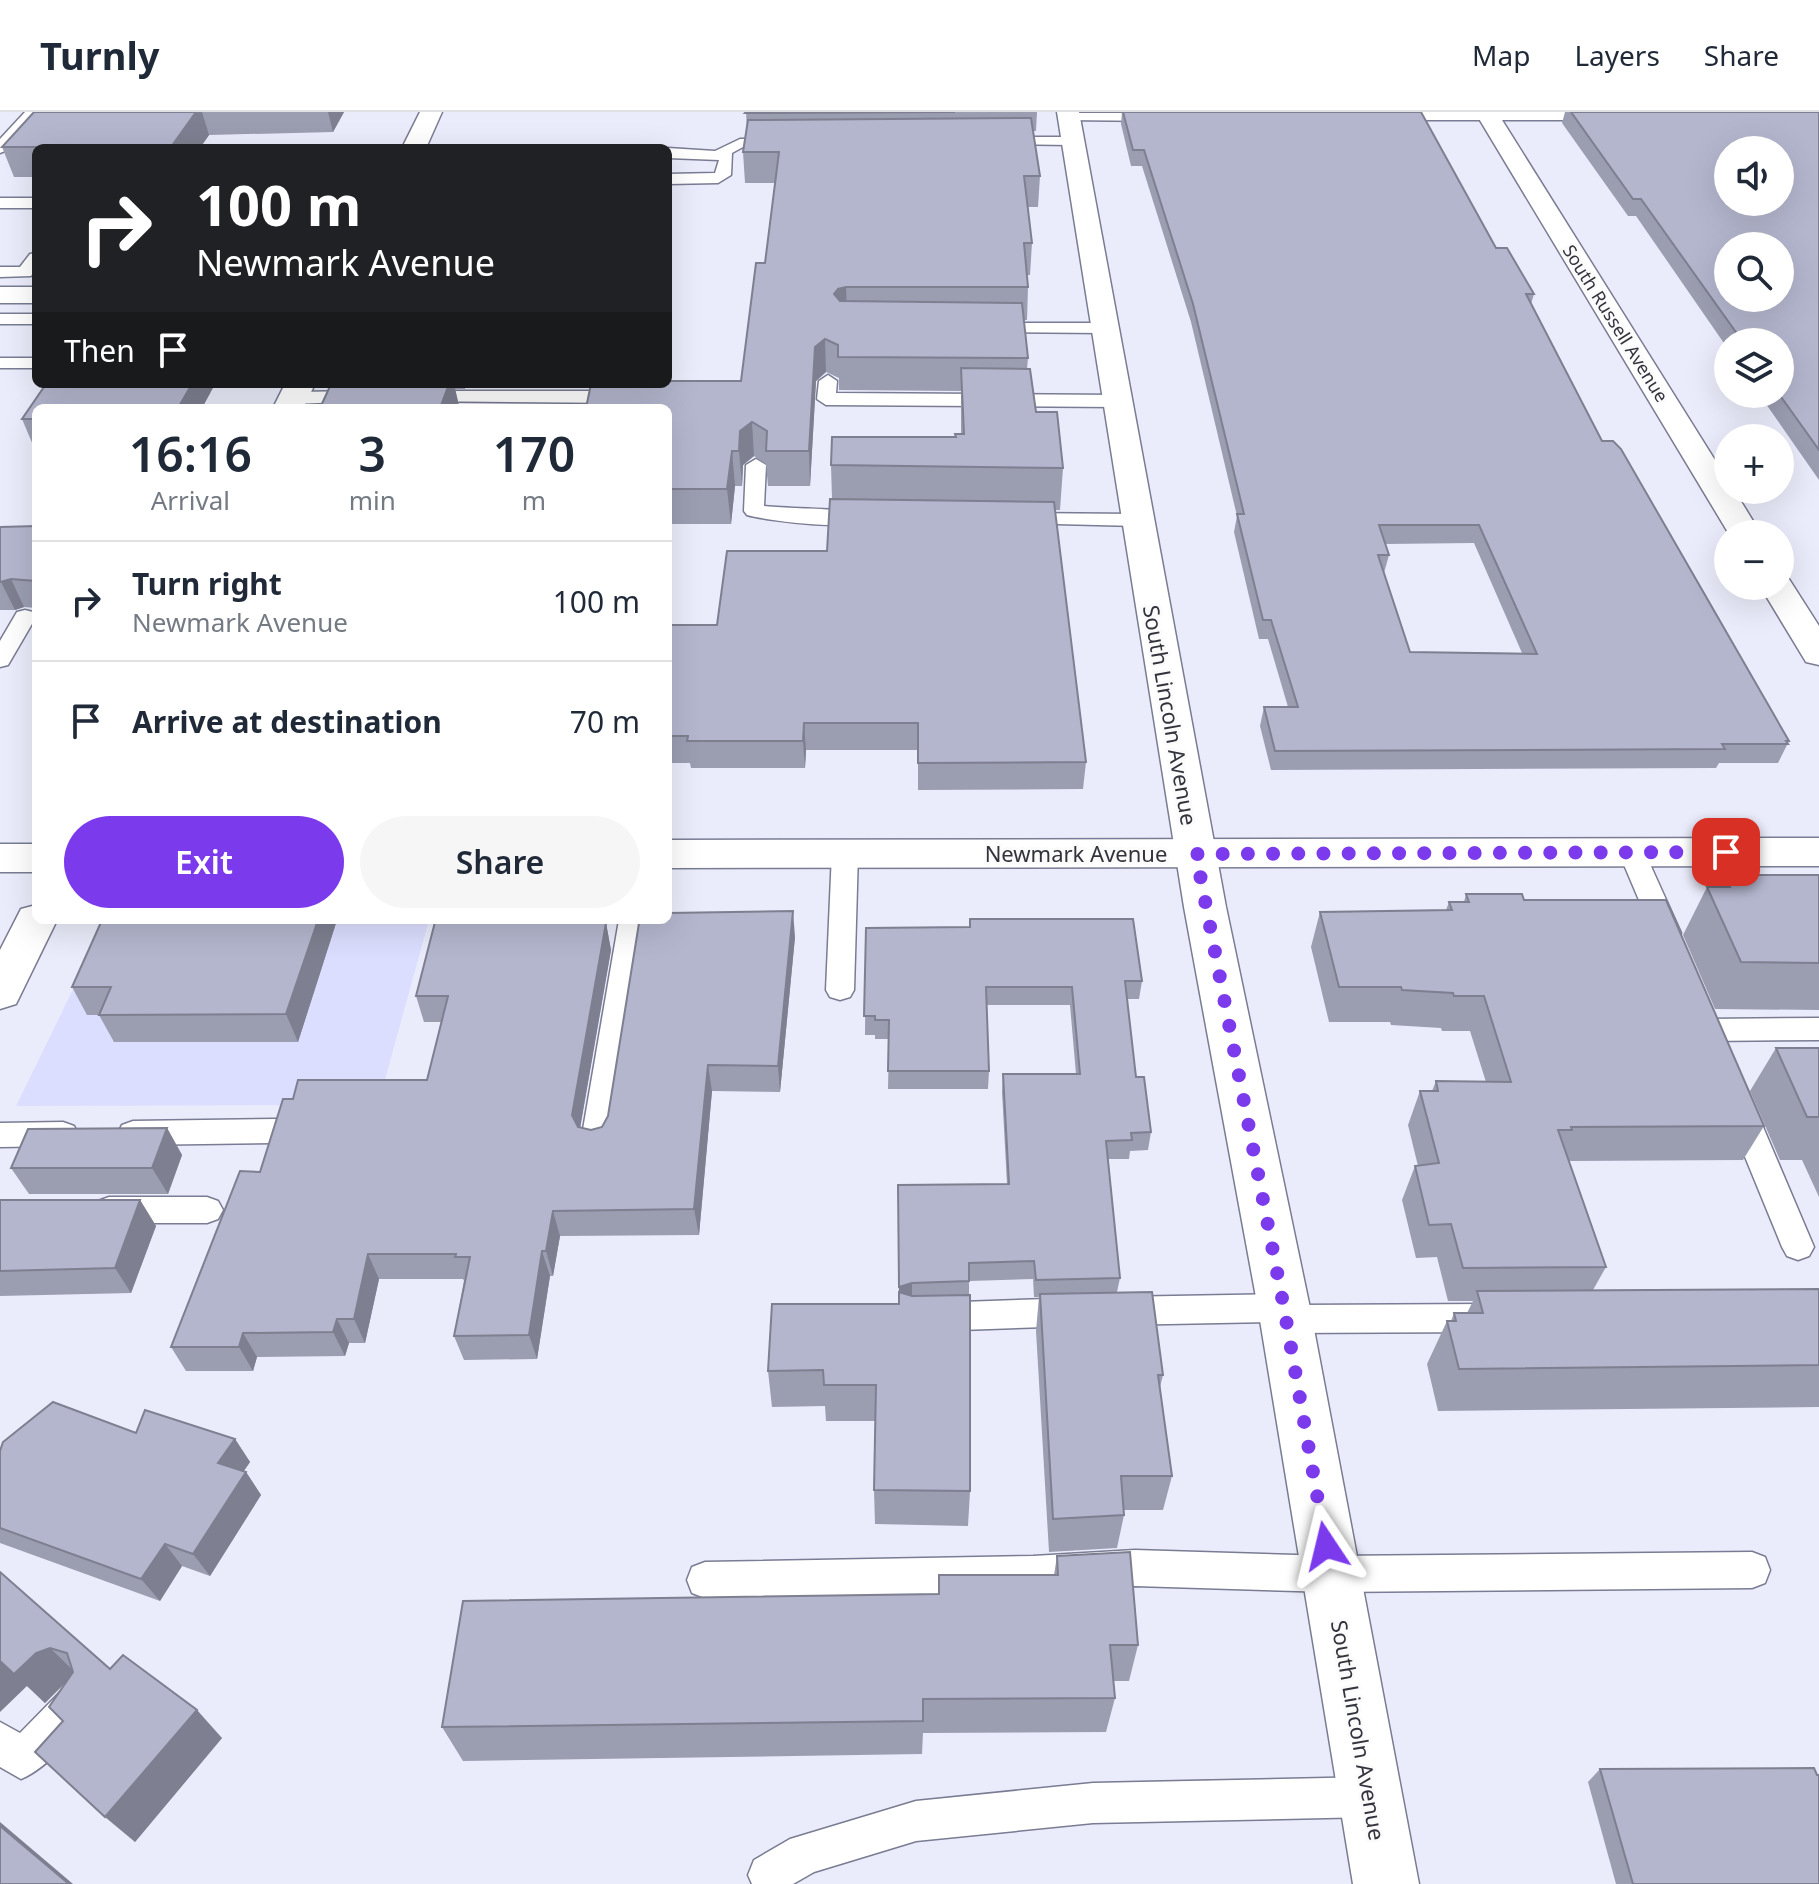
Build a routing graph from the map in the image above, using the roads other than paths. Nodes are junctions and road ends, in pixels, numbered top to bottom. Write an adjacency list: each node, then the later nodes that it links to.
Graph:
1 (33, 112): 11 (lane)
2 (431, 112): 10 (street)
3 (1487, 114): 4 (lane); 5 (lane); 36 (street, South Russell Avenue)
4 (1374, 116)
5 (1615, 116)
6 (1172, 117): 7 (lane)
7 (1070, 123): 9 (lane); 24 (street, South Lincoln Avenue)
8 (804, 142): 13 (lane)
9 (977, 142)
10 (416, 144)
11 (0, 148)
12 (672, 153): 13 (lane)
13 (721, 153): 14 (lane)
14 (672, 179)
15 (32, 203): 16 (lane)
16 (3, 206)
17 (32, 263): 18 (lane)
18 (0, 272)
19 (0, 295): 20 (street)
20 (32, 295)
21 (0, 319): 22 (lane)
22 (32, 319)
23 (973, 328): 24 (lane)
24 (1103, 328): 31 (street, South Lincoln Avenue)
25 (8, 363): 26 (lane); 28 (lane)
26 (32, 363)
27 (828, 381): 31 (lane)
28 (0, 385)
29 (294, 397): 30 (lane)
30 (643, 397)
31 (1117, 401): 35 (street, South Lincoln Avenue)
32 (756, 465): 33 (lane)
33 (889, 517)
34 (1000, 518): 35 (lane)
35 (1137, 520): 45 (street, South Lincoln Avenue)
36 (1736, 520)
37 (1786, 600): 39 (street)
38 (25, 617): 40 (lane)
39 (1819, 654)
40 (0, 660)
41 (1819, 852): 43 (street, Newmark Avenue)
42 (845, 853): 44 (street, Newmark Avenue); 45 (street, Newmark Avenue); 51 (lane)
43 (1632, 853): 45 (street, Newmark Avenue); 50 (lane)
44 (672, 854)
45 (1196, 854): 64 (street, South Lincoln Avenue)
46 (0, 858): 47 (street)
47 (32, 858)
48 (34, 924): 52 (street)
49 (631, 924): 60 (lane)
50 (1676, 956)
51 (840, 990)
52 (0, 993)
53 (1695, 1000): 55 (lane)
54 (1819, 1029): 55 (lane)
55 (1707, 1030): 56 (lane)
56 (1719, 1059)
57 (1732, 1088): 63 (lane)
58 (275, 1131): 59 (lane)
59 (0, 1135)
60 (596, 1141)
61 (84, 1210): 62 (lane)
62 (207, 1210)
63 (1798, 1247)
64 (1285, 1314): 65 (lane); 66 (lane); 68 (street, South Lincoln Avenue)
65 (912, 1317)
66 (1521, 1317)
67 (1752, 1570): 68 (lane)
68 (1331, 1574): 69 (lane); 72 (street, South Lincoln Avenue)
69 (705, 1580)
70 (81, 1699): 71 (lane)
71 (0, 1742)
72 (1371, 1797): 73 (lane); 74 (street, South Lincoln Avenue)
73 (769, 1875)
74 (1386, 1884)

